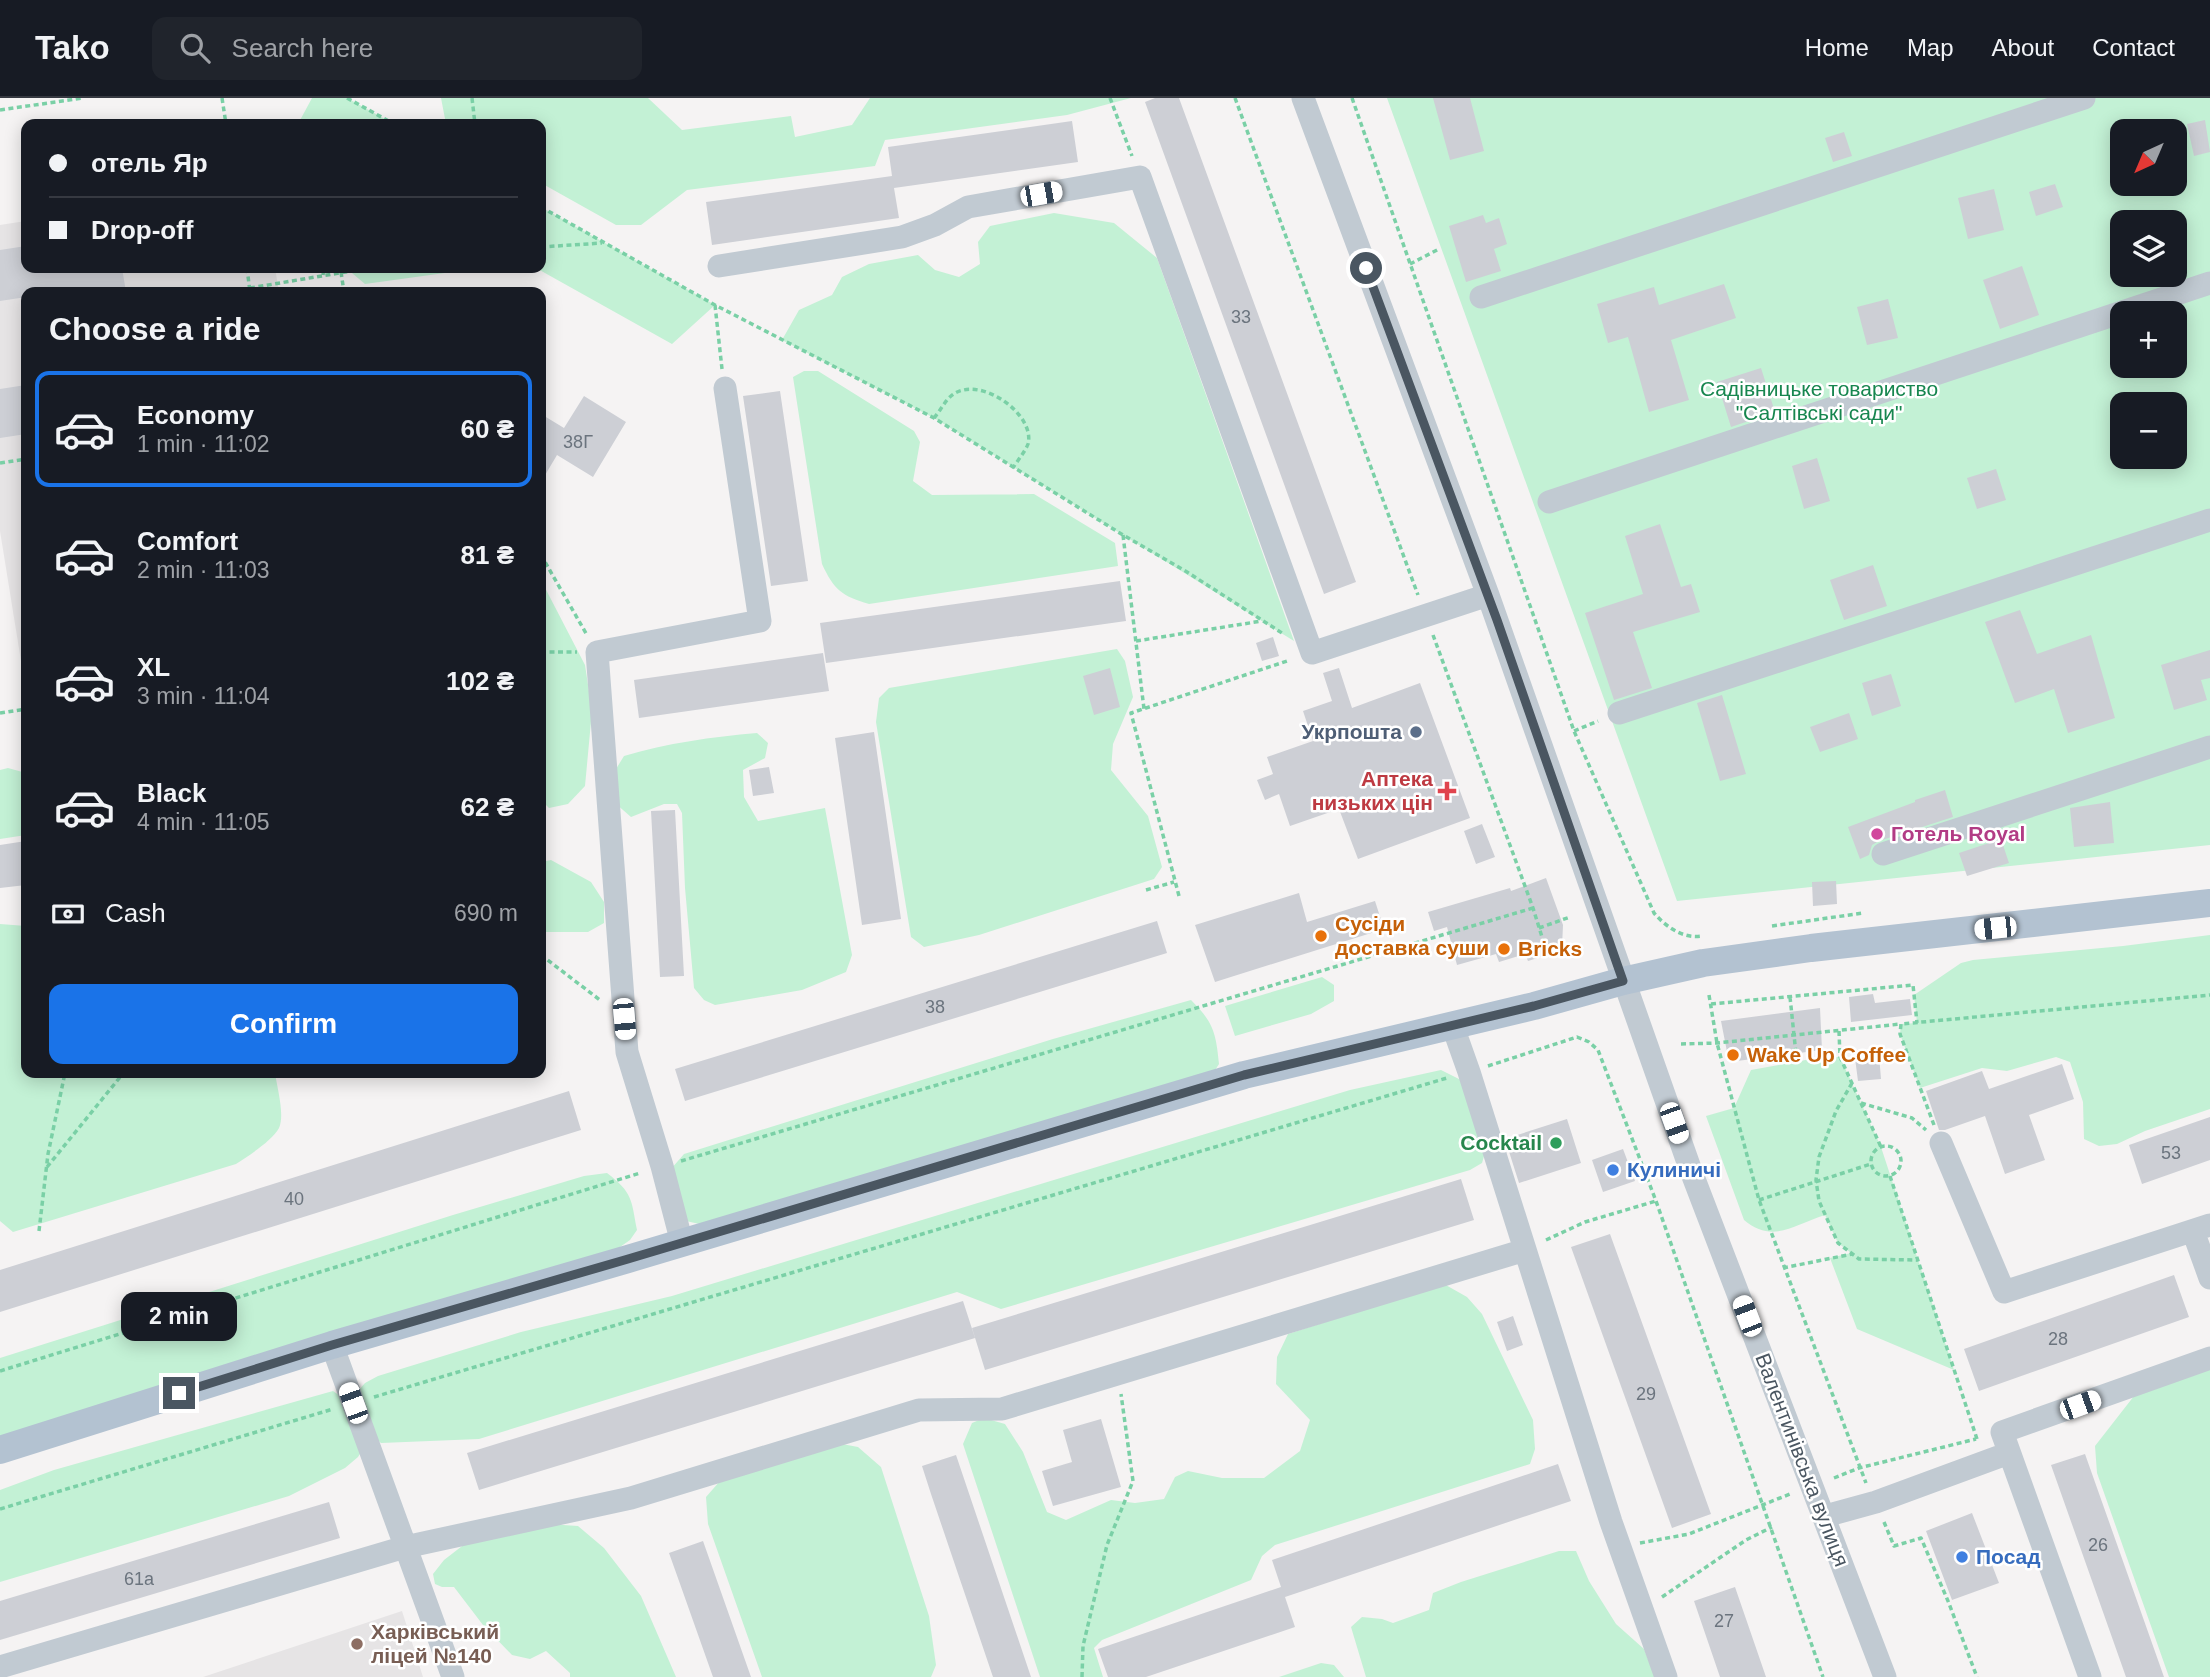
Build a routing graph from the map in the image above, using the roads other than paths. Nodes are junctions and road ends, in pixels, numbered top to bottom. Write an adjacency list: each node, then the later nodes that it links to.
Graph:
1 (1303, 98): 9 (street, Валентинівська вулиця)
2 (2084, 98): 5 (street)
3 (719, 265): 9 (street)
4 (2210, 284): 7 (street)
5 (1480, 297)
6 (725, 388): 18 (street)
7 (1549, 502)
8 (2210, 520): 10 (street)
9 (1488, 595): 14 (street, Валентинівська вулиця)
10 (1619, 713)
11 (2210, 747): 12 (street)
12 (1883, 854)
13 (2210, 903): 14 (main road)
14 (1623, 981): 15 (main road); 25 (street, Валентинівська вулиця)
15 (1452, 1024): 18 (main road); 19 (street)
16 (1941, 1143): 17 (street)
17 (2202, 1228): 20 (street)
18 (682, 1243): 21 (main road)
19 (1525, 1250): 26 (street); 29 (street)
20 (2210, 1278)
21 (332, 1345): 23 (main road); 26 (street)
22 (2210, 1358): 24 (street)
23 (0, 1450)
24 (2009, 1452): 25 (street); 31 (street)
25 (1825, 1516): 30 (street, Валентинівська вулиця)
26 (405, 1547): 27 (street); 28 (street)
27 (0, 1667)
28 (453, 1677)
29 (1666, 1677)
30 (1885, 1677)
31 (2090, 1677)

